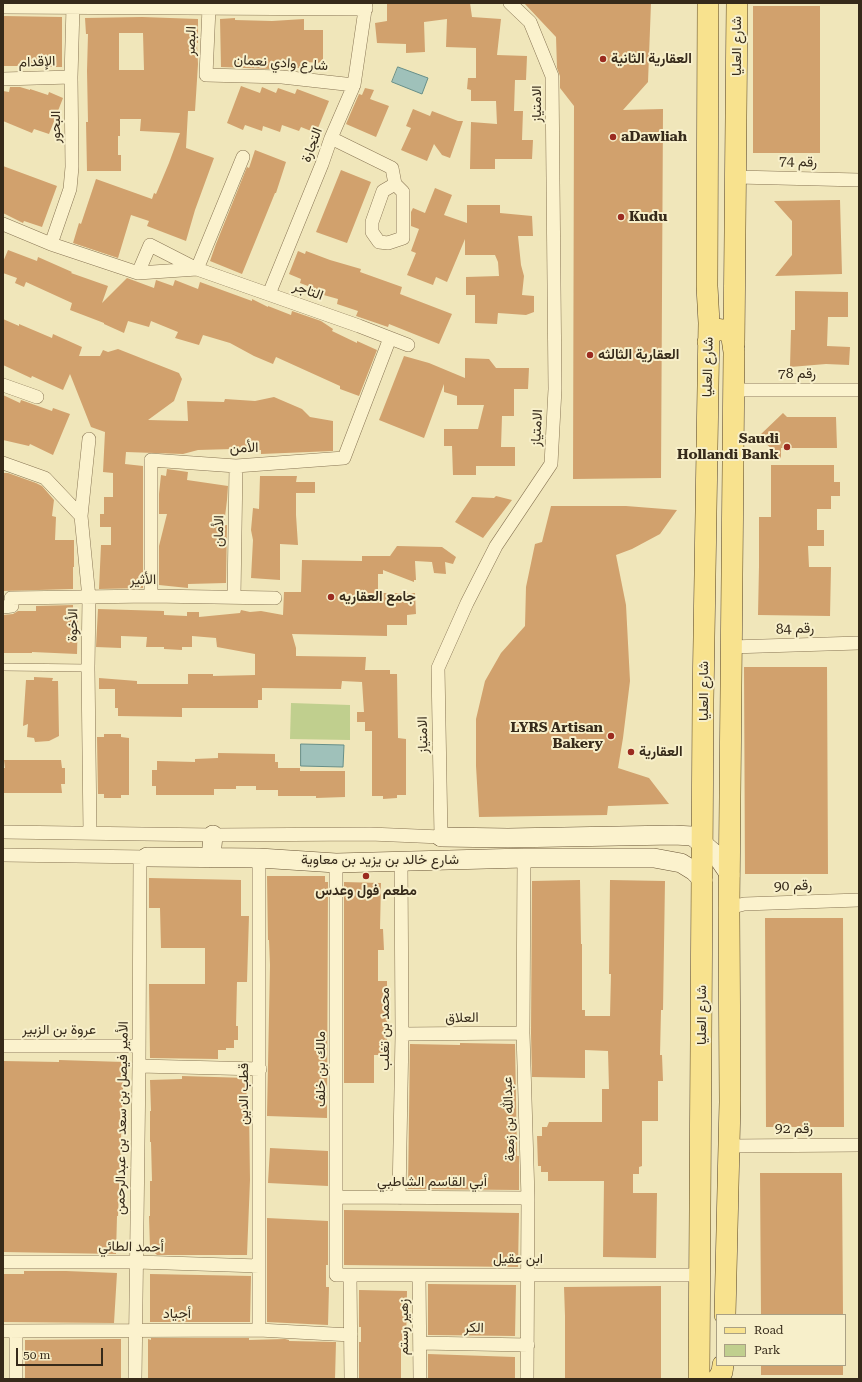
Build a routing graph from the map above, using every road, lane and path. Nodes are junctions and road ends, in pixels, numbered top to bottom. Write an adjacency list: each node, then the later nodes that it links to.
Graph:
1 (510, 3): 47 (street, الامتياز)
2 (708, 3): 22 (main road, شارع العليا)
3 (737, 3): 14 (main road, شارع العليا)
4 (366, 6): 7 (street); 11 (street, التجارة)
5 (3, 7): 6 (street)
6 (73, 7): 7 (street); 9 (street, البحور)
7 (209, 8): 8 (street, البصر)
8 (206, 75): 11 (street, شارع وادي نعمان)
9 (71, 77): 10 (street, الإقدام); 18 (street, البحور)
10 (3, 79)
11 (354, 85): 12 (street, التجارة)
12 (331, 138): 16 (street); 21 (street, التجارة)
13 (243, 157): 19 (street)
14 (737, 177): 15 (street, رقم 74); 25 (main road, شارع العليا)
15 (859, 180)
16 (395, 184)
17 (3, 224): 18 (street, التاجر)
18 (51, 244): 20 (street, التاجر)
19 (197, 269): 20 (street, التاجر); 20 (street, التاجر); 21 (street, التاجر)
20 (138, 272)
21 (269, 294): 23 (street, التاجر)
22 (710, 337): 25 (main road, شارع العليا); 48 (main road, شارع العليا)
23 (390, 338): 24 (street, التاجر); 32 (street, الأمن)
24 (408, 345)
25 (734, 352): 27 (main road, شارع العليا)
26 (3, 385): 29 (street)
27 (735, 390): 28 (street, رقم 78); 40 (main road, شارع العليا)
28 (859, 390)
29 (36, 397)
30 (89, 439): 33 (street, الأخوة)
31 (3, 463): 33 (street)
32 (236, 466): 34 (street, الأمن); 35 (street, الأمان)
33 (81, 516): 36 (street, الأخوة)
34 (151, 596): 35 (street, الأثير); 36 (street, الأثير)
35 (234, 597): 37 (street, الأثير)
36 (89, 598): 38 (street, الأثير); 42 (street, الأخوة)
37 (276, 598)
38 (7, 602)
39 (859, 643): 40 (street, رقم 84)
40 (731, 647): 57 (main road, شارع العليا)
41 (3, 667): 42 (lane)
42 (88, 668): 44 (street, الأخوة)
43 (3, 832): 44 (street, شارع خالد بن يزيد بن معاوية)
44 (90, 833): 45 (street, شارع خالد بن يزيد بن معاوية)
45 (213, 835): 47 (street, شارع خالد بن يزيد بن معاوية); 51 (main road)
46 (655, 836): 47 (main road, شارع خالد بن يزيد بن معاوية); 48 (main road, شارع خالد بن يزيد بن معاوية); 54 (main road)
47 (441, 837)
48 (703, 844): 57 (main road, شارع خالد بن يزيد بن معاوية); 58 (main road, شارع العليا)
49 (3, 856): 50 (street, شارع خالد بن يزيد بن معاوية)
50 (144, 857): 51 (main road, شارع خالد بن يزيد بن معاوية); 64 (street, الأمير فيصل بن سعد بن عبدالرحمن)
51 (211, 858): 52 (main road, شارع خالد بن يزيد بن معاوية)
52 (260, 858): 56 (main road, شارع خالد بن يزيد بن معاوية); 66 (street, قطب الدين)
53 (524, 858): 54 (main road, شارع خالد بن يزيد بن معاوية); 55 (main road, شارع خالد بن يزيد بن معاوية); 61 (street, عبدالله بن زمعة)
54 (654, 858): 58 (main road, شارع خالد بن يزيد بن معاوية)
55 (401, 861): 56 (main road, شارع خالد بن يزيد بن معاوية); 62 (street, محمد بن تغلب)
56 (336, 862): 69 (street, مالك بن خلف)
57 (730, 874): 60 (main road, شارع العليا)
58 (703, 880): 78 (main road, شارع العليا)
59 (859, 900): 60 (street, رقم 90)
60 (729, 908): 68 (main road, شارع العليا)
61 (523, 1033): 62 (street, العلاق); 71 (street, عبدالله بن زمعة)
62 (402, 1034): 70 (street, محمد بن تغلب)
63 (3, 1046): 64 (street, عروة بن الزبير)
64 (139, 1046): 65 (street, الأمير فيصل بن سعد بن عبدالرحمن)
65 (140, 1066): 66 (street); 73 (street, الأمير فيصل بن سعد بن عبدالرحمن)
66 (260, 1069): 74 (street, قطب الدين)
67 (859, 1145): 68 (street, رقم 92)
68 (729, 1146): 80 (main road, شارع العليا)
69 (337, 1198): 70 (street, أبي القاسم الشاطبي); 75 (street, مالك بن خلف)
70 (399, 1198): 71 (street, أبي القاسم الشاطبي)
71 (528, 1198): 79 (street, عبدالله بن زمعة)
72 (3, 1262): 73 (street, أحمد الطائي)
73 (137, 1262): 74 (street, أحمد الطائي); 81 (street, الأمير فيصل بن سعد بن عبدالرحمن)
74 (259, 1266): 82 (street, قطب الدين)
75 (336, 1275): 76 (street, ابن عقيل)
76 (350, 1275): 77 (street, ابن عقيل); 84 (street)
77 (419, 1275): 79 (street, ابن عقيل); 85 (street, زهير رستم)
78 (700, 1275): 79 (street, ابن عقيل); 90 (main road, شارع العليا)
79 (527, 1276): 86 (street, عبدالله بن زمعة)
80 (725, 1314)
81 (135, 1330): 82 (street, أجياد); 83 (street, أجياد); 92 (street, الأمير فيصل بن سعد بن عبدالرحمن)
82 (259, 1330): 84 (street, أجياد)
83 (9, 1331): 91 (street)
84 (351, 1335): 93 (street)
85 (420, 1343): 86 (street, الكر); 94 (street, زهير رستم)
86 (528, 1345): 95 (street, عبدالله بن زمعة)
87 (724, 1366): 97 (main road)
88 (724, 1366): 98 (main road)
89 (724, 1366): 99 (street)
90 (699, 1370): 96 (main road)
91 (16, 1379)
92 (135, 1379)
93 (351, 1379)
94 (420, 1379)
95 (527, 1379)
96 (709, 1379)
97 (718, 1379)
98 (724, 1379)
99 (728, 1379)

